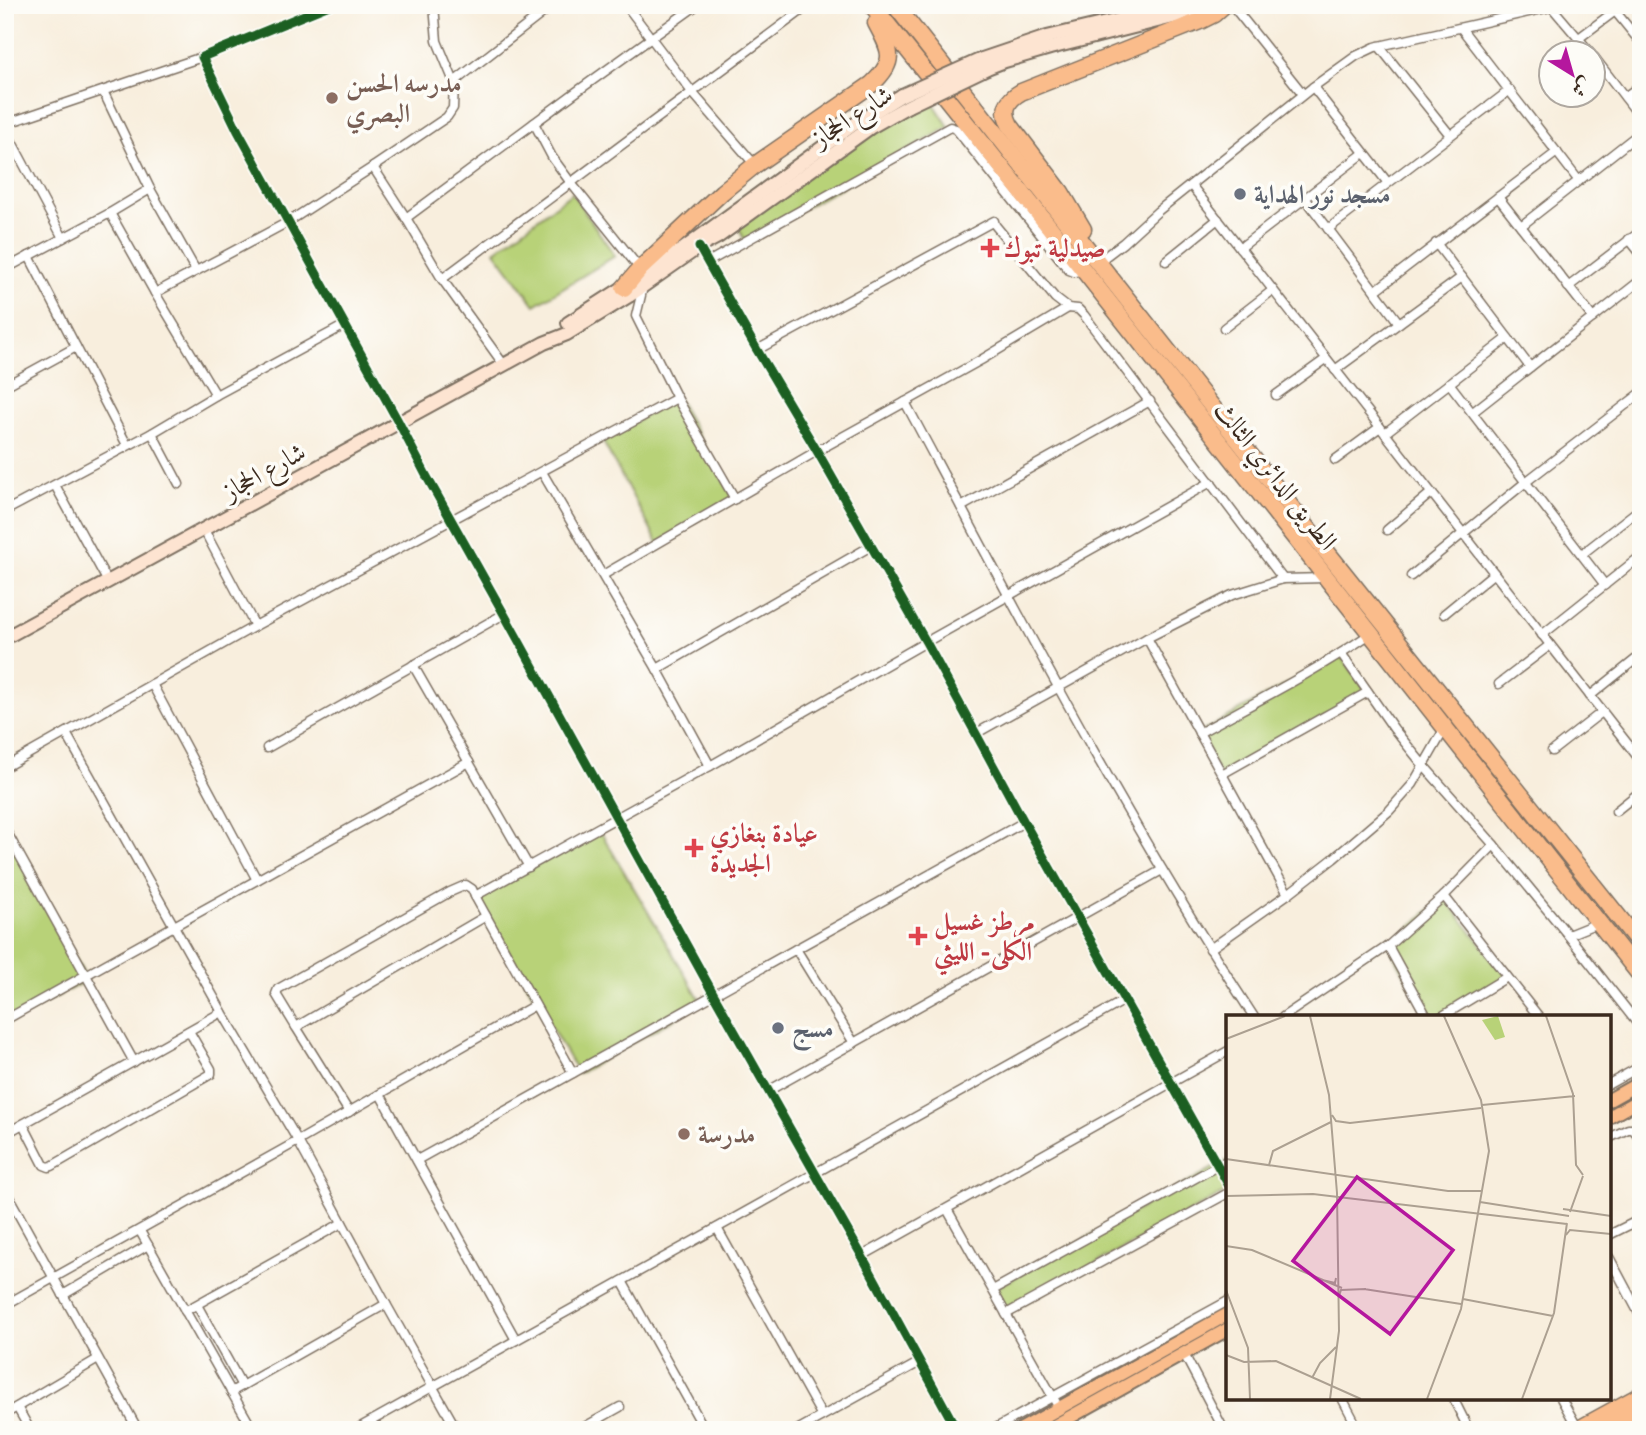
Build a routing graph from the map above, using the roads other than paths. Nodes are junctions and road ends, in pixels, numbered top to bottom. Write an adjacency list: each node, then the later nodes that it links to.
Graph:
1 (329, 5): 13 (street)
2 (434, 5): 24 (street)
3 (552, 5): 24 (street)
4 (626, 5): 19 (street)
5 (697, 5): 19 (street)
6 (809, 5): 29 (street)
7 (869, 5): 40 (highway); 68 (highway, الطريق الدائري الثالث)
8 (917, 5): 15 (street)
9 (1182, 5): 22 (main road, شارع الحجاز)
10 (1222, 5): 22 (main road, شارع الحجاز); 63 (highway)
11 (1232, 5): 30 (street)
12 (1550, 6): 16 (street); 17 (street)
13 (314, 8): 21 (street)
14 (1619, 8): 17 (street); 18 (street)
15 (898, 9): 63 (highway, الطريق الدائري الثالث)
16 (1461, 28): 20 (street); 27 (street)
17 (1578, 38)
18 (1641, 38)
19 (651, 39): 29 (street); 34 (street)
20 (1380, 46): 26 (street); 37 (street)
21 (202, 57): 28 (street); 52 (street)
22 (984, 63): 32 (main road, شارع الحجاز, bridge)
23 (1608, 75): 31 (street)
24 (454, 82): 41 (street)
25 (1641, 85): 31 (street)
26 (1313, 87): 30 (street); 39 (street)
27 (1510, 90): 37 (street); 38 (street)
28 (103, 91): 35 (street); 46 (street)
29 (692, 92): 40 (street); 43 (street)
30 (1303, 94): 45 (street)
31 (1625, 97): 33 (street)
32 (905, 100): 59 (main road, شارع الحجاز); 75 (main road, شارع الحجاز)
33 (1641, 118)
34 (534, 123): 43 (street); 50 (street)
35 (5, 127): 56 (street)
36 (1641, 132): 42 (street)
37 (1450, 135): 44 (street)
38 (1557, 152): 42 (street); 47 (street)
39 (1364, 153): 44 (street); 48 (street)
40 (755, 165): 67 (highway)
41 (373, 167): 50 (street); 52 (street)
42 (1579, 181): 53 (street)
43 (571, 183): 67 (street); 71 (street)
44 (1388, 183): 54 (street)
45 (1191, 185): 51 (street); 63 (street)
46 (150, 189): 49 (street); 69 (street)
47 (1498, 197): 53 (street); 58 (street)
48 (1305, 198): 54 (street); 60 (street)
49 (110, 213): 56 (street); 78 (street)
50 (406, 218): 71 (street)
51 (1218, 219): 60 (street); 64 (street)
52 (288, 222): 69 (street); 82 (street)
53 (1521, 226): 73 (street)
54 (1328, 229): 77 (street)
55 (1641, 231): 57 (street)
56 (63, 238): 62 (street)
57 (1629, 239): 61 (street); 73 (street)
58 (1436, 243): 70 (street); 77 (street)
59 (699, 247): 65 (street); 74 (main road, شارع الحجاز)
60 (1240, 248): 76 (street)
61 (1641, 254)
62 (29, 256): 66 (street); 86 (street)
63 (1095, 258): 112 (highway, الطريق الدائري الثالث)
64 (1166, 261)
65 (708, 262): 68 (street); 87 (street)
66 (5, 269)
67 (640, 269): 75 (highway)
68 (1083, 270): 112 (highway, الطريق الدائري الثالث)
69 (196, 271): 78 (street)
70 (1462, 277): 81 (street); 84 (street)
71 (442, 278): 89 (street)
72 (1641, 280): 80 (street)
73 (1568, 286): 80 (street)
74 (643, 287): 85 (main road, شارع الحجاز); 97 (street)
75 (624, 288): 85 (main road, شارع الحجاز)
76 (1273, 290): 83 (street); 88 (street)
77 (1375, 291): 81 (street)
78 (155, 293): 96 (street)
79 (1068, 308): 87 (street); 98 (street); 99 (street)
80 (1593, 318): 90 (street)
81 (1399, 323): 91 (street)
82 (345, 325): 96 (street); 101 (street)
83 (1224, 328)
84 (1508, 338): 90 (street); 92 (street)
85 (544, 343): 89 (main road, شارع الحجاز)
86 (76, 347): 93 (street); 104 (street)
87 (757, 350): 105 (street)
88 (1326, 359): 91 (street); 95 (street)
89 (504, 365): 101 (main road, شارع الحجاز)
90 (1530, 367): 100 (street)
91 (1335, 370): 102 (street)
92 (1449, 383): 100 (street); 102 (street)
93 (5, 386)
94 (1641, 393): 108 (street)
95 (1276, 395)
96 (216, 396): 103 (street)
97 (677, 398): 107 (street); 114 (street)
98 (1150, 401): 109 (street); 115 (street)
99 (905, 402): 105 (street); 115 (street)
100 (1472, 412): 108 (street)
101 (399, 423): 118 (street); 119 (main road, شارع الحجاز)
102 (1382, 430): 106 (street); 113 (street)
103 (152, 433): 104 (street); 110 (street)
104 (127, 445): 111 (street)
105 (817, 451): 114 (street); 122 (street)
106 (1335, 460)
107 (542, 471): 118 (street); 127 (street)
108 (1527, 481): 121 (street); 124 (street)
109 (1211, 482): 129 (street); 133 (street)
110 (179, 484)
111 (55, 485): 117 (street); 131 (street)
112 (1270, 492): 123 (highway, الطريق الدائري الثالث)
113 (1432, 493): 120 (street); 121 (street)
114 (734, 499): 127 (street)
115 (961, 507): 133 (street)
116 (1641, 508): 124 (street)
117 (5, 511)
118 (452, 520): 134 (street); 136 (street)
119 (204, 530): 131 (main road, شارع الحجاز); 136 (street)
120 (1387, 530)
121 (1463, 533): 126 (street); 128 (street)
122 (871, 546): 141 (street); 146 (street)
123 (1316, 551): 130 (highway, الطريق الدائري الثالث); 182 (highway, الطريق الدائري الثالث)
124 (1582, 554): 132 (street)
125 (1641, 556): 132 (street)
126 (1494, 573): 135 (street); 138 (street)
127 (603, 575): 146 (street)
128 (1411, 576)
129 (1283, 579): 130 (street); 140 (street)
130 (1326, 579): 137 (highway, الطريق الدائري الثالث)
131 (108, 582): 139 (main road, شارع الحجاز)
132 (1605, 585): 138 (street)
133 (1009, 596): 141 (street); 149 (street)
134 (504, 614): 145 (street); 167 (street)
135 (1444, 614)
136 (255, 626): 147 (street)
137 (1370, 634): 143 (street); 153 (highway, الطريق الدائري الثالث)
138 (1542, 635): 142 (street)
139 (5, 638)
140 (1147, 638): 149 (street); 155 (street)
141 (926, 642): 156 (street); 161 (street)
142 (1550, 645): 148 (street); 151 (street)
143 (1341, 653): 150 (street); 155 (street)
144 (1641, 655): 151 (street)
145 (413, 666): 157 (street); 160 (street)
146 (657, 669): 161 (street)
147 (152, 684): 154 (street); 173 (street)
148 (1499, 684)
149 (1059, 687): 156 (street); 172 (street)
150 (1368, 692): 162 (street); 164 (street)
151 (1590, 696): 152 (street)
152 (1602, 712): 158 (street); 159 (street)
153 (1445, 728): 162 (street); 179 (highway, الطريق الدائري الثالث)
154 (66, 733): 163 (street); 180 (street)
155 (1199, 733): 164 (street)
156 (975, 734): 168 (street)
157 (267, 748)
158 (1552, 751)
159 (1641, 761)
160 (469, 762): 171 (street); 173 (street)
161 (710, 766): 167 (street)
162 (1424, 766): 170 (street); 174 (street)
163 (5, 767)
164 (1222, 774): 174 (street)
165 (1641, 791): 166 (street)
166 (1616, 811)
167 (618, 818): 171 (street); 192 (street)
168 (1024, 822): 178 (street); 185 (street)
169 (5, 829): 188 (street)
170 (1494, 845): 176 (street); 181 (street)
171 (529, 866): 175 (street)
172 (1162, 870): 178 (street); 186 (street)
173 (257, 880): 180 (street)
174 (1288, 894): 186 (street)
175 (475, 896): 177 (street); 202 (street)
176 (1444, 897): 184 (street); 189 (street)
177 (486, 916): 194 (street); 202 (street)
178 (1078, 918): 193 (street); 205 (street)
179 (1600, 922): 181 (street); 187 (highway, الطريق الدائري الثالث)
180 (174, 926): 188 (street); 195 (street)
181 (1568, 935): 203 (street)
182 (1635, 935): 183 (highway, الطريق الدائري الثالث)
183 (1641, 945)
184 (1388, 946): 197 (street); 198 (street)
185 (796, 949): 192 (street); 205 (street)
186 (1210, 949): 196 (street)
187 (1627, 958): 190 (highway, الطريق الدائري الثالث); 191 (highway)
188 (85, 975): 201 (street); 207 (street)
189 (1507, 976): 199 (street); 200 (street)
190 (1641, 976)
191 (1641, 990)
192 (714, 995): 209 (street); 213 (street)
193 (1125, 1000): 212 (street); 227 (street)
194 (535, 1005): 209 (street); 214 (street)
195 (222, 1012): 204 (street); 223 (street)
196 (1253, 1015)
197 (1286, 1015)
198 (1426, 1015)
199 (1444, 1015)
200 (1537, 1015)
201 (5, 1020)
202 (296, 1027): 217 (street)
203 (1641, 1028)
204 (189, 1031): 207 (street); 219 (street)
205 (854, 1042): 213 (street)
206 (1226, 1052): 212 (street)
207 (134, 1062): 219 (street)
208 (1641, 1066): 211 (street)
209 (573, 1073): 224 (street)
210 (1641, 1082): 215 (main road)
211 (1611, 1083)
212 (1171, 1084): 226 (street); 231 (street)
213 (768, 1091): 227 (street)
214 (380, 1094): 217 (street); 224 (street)
215 (1611, 1099)
216 (1641, 1099): 218 (main road)
217 (349, 1112): 223 (street)
218 (1611, 1116)
219 (23, 1124): 220 (street)
220 (5, 1134)
221 (1611, 1137): 222 (street)
222 (1641, 1139)
223 (298, 1141): 233 (street); 235 (street)
224 (416, 1160): 253 (street)
225 (1226, 1161): 226 (street)
226 (1218, 1165): 228 (street); 242 (street)
227 (815, 1173): 234 (street); 238 (street)
228 (1226, 1180)
229 (5, 1190): 240 (street)
230 (1226, 1194): 249 (street)
231 (947, 1209): 238 (street); 242 (street)
232 (1641, 1219): 236 (street)
233 (342, 1223): 245 (street); 246 (street)
234 (717, 1228): 241 (street); 269 (street)
235 (140, 1231): 237 (street); 240 (street)
236 (1611, 1234)
237 (148, 1245): 243 (street); 248 (street)
238 (862, 1256): 256 (street)
239 (1611, 1262): 251 (street)
240 (54, 1279): 243 (street); 247 (street)
241 (622, 1281): 253 (street); 276 (street)
242 (993, 1290): 249 (street)
243 (63, 1295): 255 (street)
244 (1226, 1302): 268 (street)
245 (386, 1304): 257 (street); 258 (street)
246 (197, 1305): 248 (street); 257 (street)
247 (5, 1306)
248 (185, 1311): 259 (street)
249 (1006, 1314): 268 (street)
250 (1226, 1315): 268 (main road)
251 (1641, 1317)
252 (1226, 1330): 254 (main road)
253 (516, 1340): 258 (street)
254 (1184, 1354): 268 (main road); 282 (street)
255 (98, 1359): 264 (street); 271 (street)
256 (920, 1362): 269 (street); 278 (street)
257 (242, 1386): 259 (street)
258 (432, 1387): 273 (street); 274 (street)
259 (231, 1392): 272 (street)
260 (1641, 1395): 285 (highway)
261 (1343, 1400): 283 (street)
262 (1454, 1400): 284 (street)
263 (1562, 1400): 285 (street)
264 (17, 1407): 267 (street); 270 (street)
265 (620, 1407): 275 (street)
266 (1638, 1413): 286 (highway)
267 (5, 1414)
268 (1061, 1414): 279 (street); 280 (main road); 281 (main road)
269 (822, 1416): 277 (street)
270 (30, 1430)
271 (138, 1430)
272 (253, 1430)
273 (355, 1430)
274 (457, 1430)
275 (579, 1430)
276 (705, 1430)
277 (797, 1430)
278 (957, 1430)
279 (992, 1430)
280 (1020, 1430)
281 (1047, 1430)
282 (1224, 1430)
283 (1359, 1430)
284 (1469, 1430)
285 (1578, 1430)
286 (1607, 1430)

